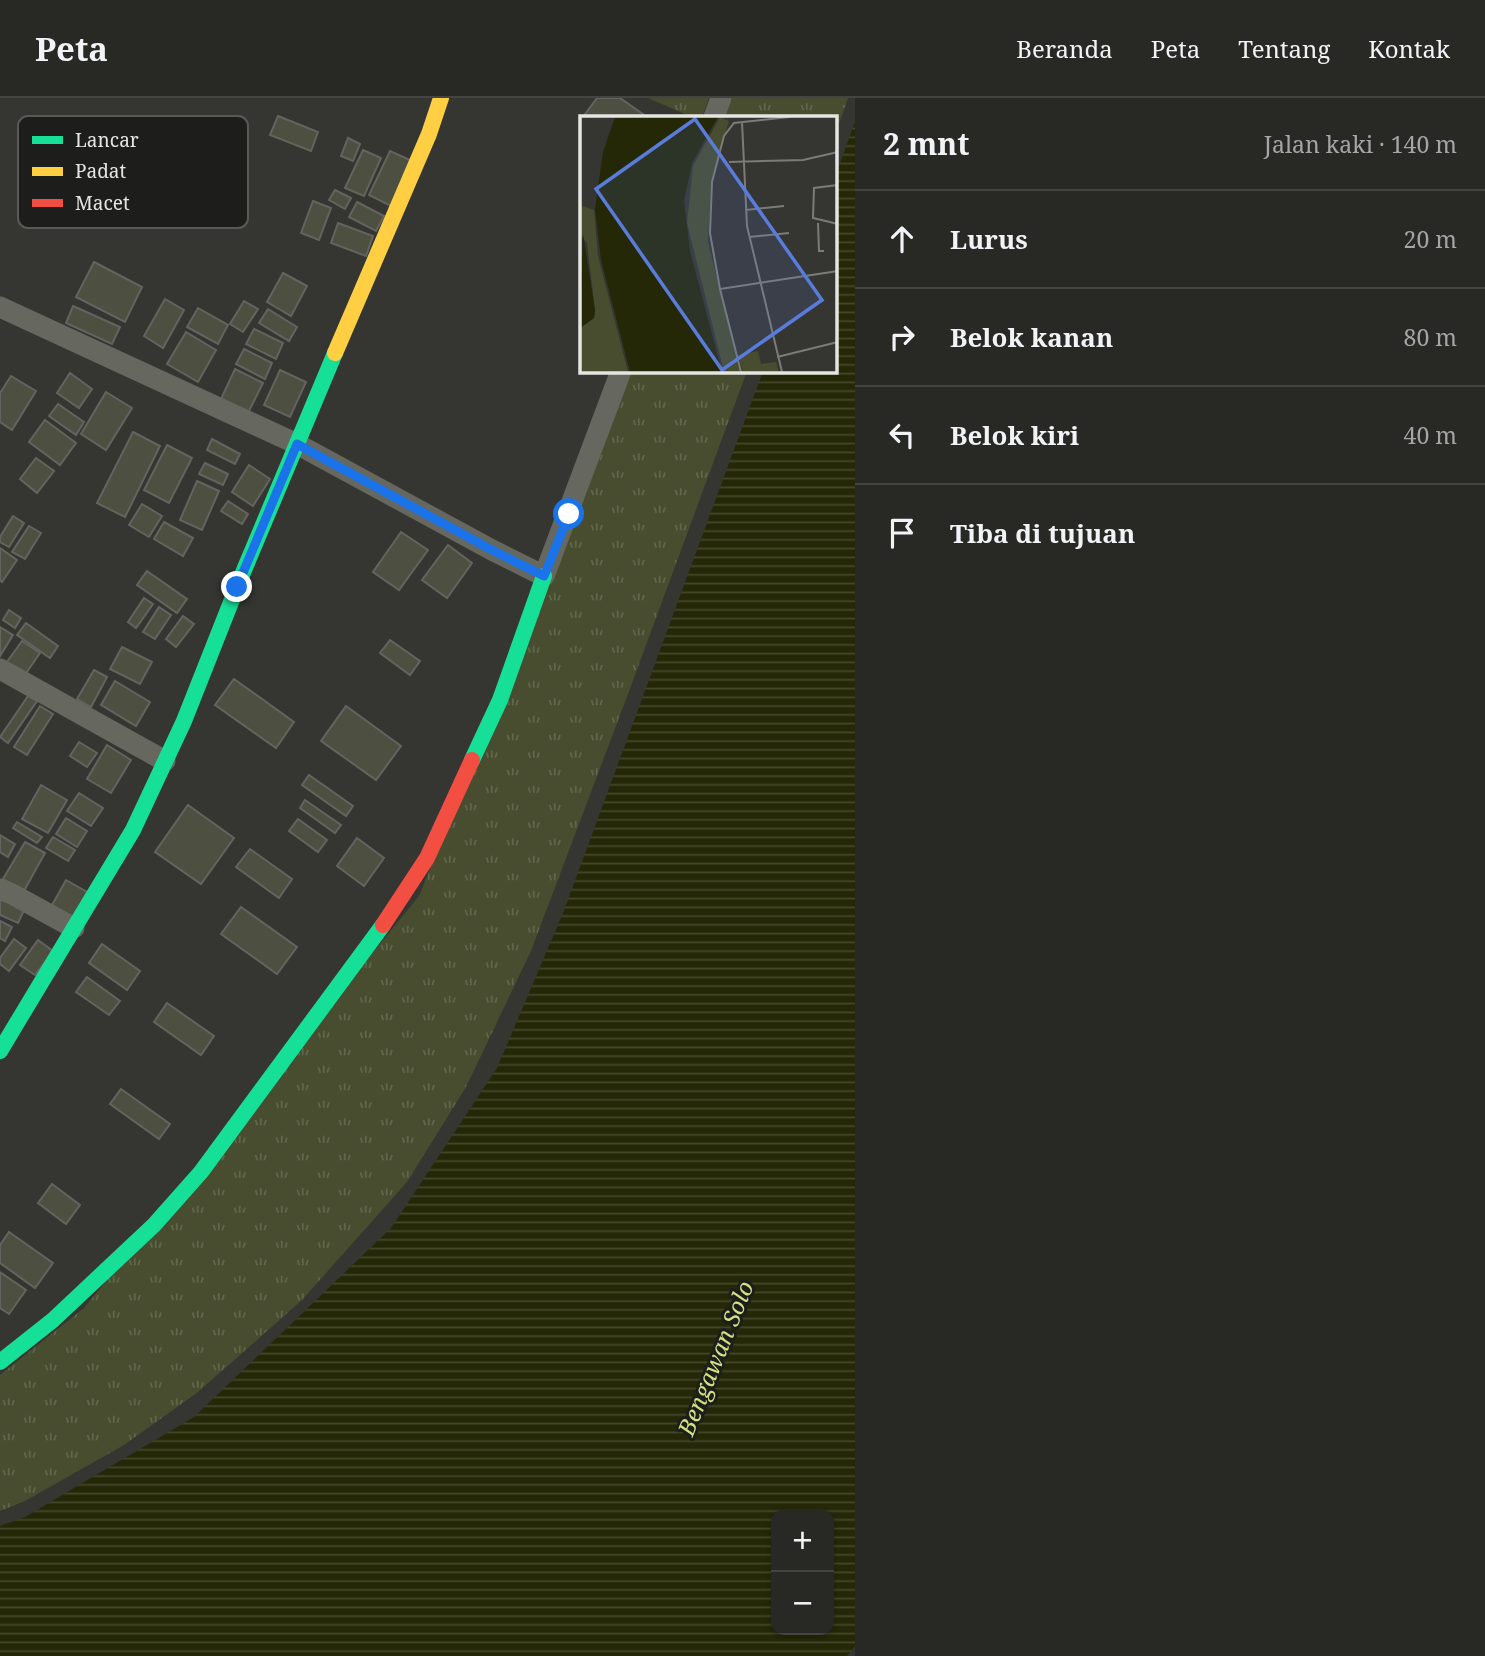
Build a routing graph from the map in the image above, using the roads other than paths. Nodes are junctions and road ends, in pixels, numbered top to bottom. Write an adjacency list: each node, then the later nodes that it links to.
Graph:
1 (441, 98): 6 (street)
2 (721, 98): 3 (street)
3 (714, 116)
4 (0, 307): 6 (street)
5 (620, 373): 7 (street)
6 (297, 444): 7 (street); 9 (street)
7 (544, 576): 13 (street)
8 (0, 669): 9 (street)
9 (166, 761): 11 (street)
10 (0, 889): 11 (street)
11 (74, 928): 12 (street)
12 (0, 1051)
13 (0, 1362)

